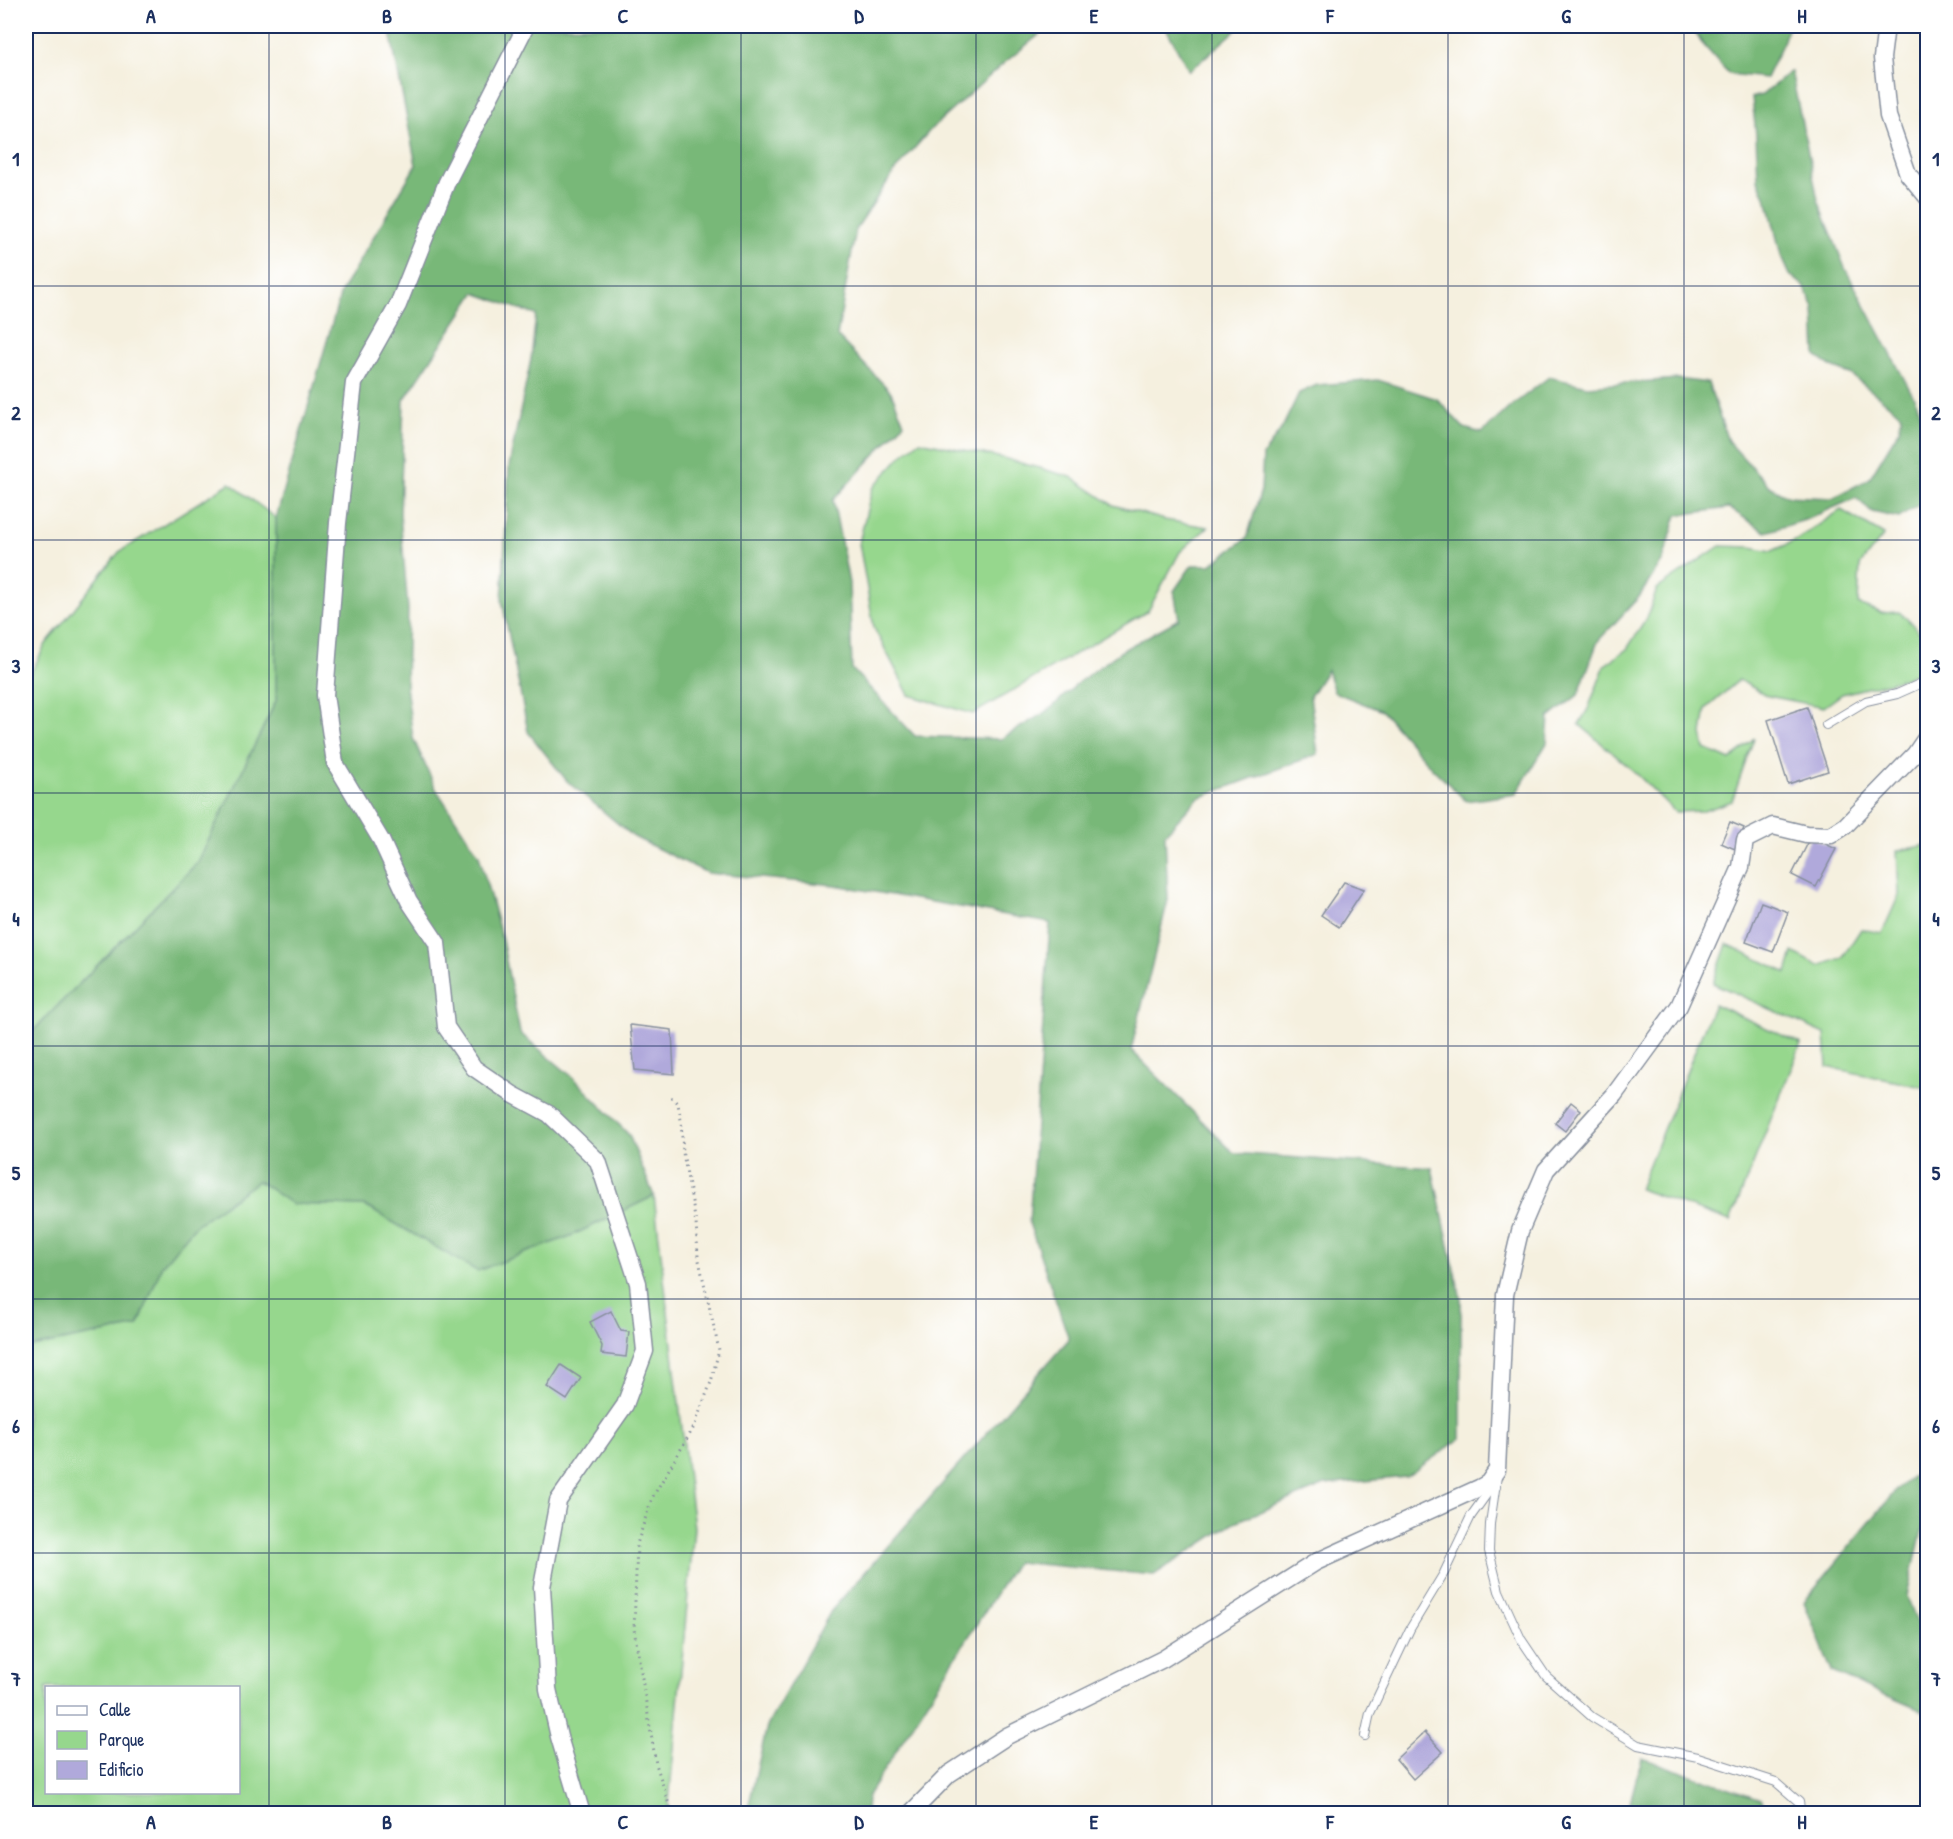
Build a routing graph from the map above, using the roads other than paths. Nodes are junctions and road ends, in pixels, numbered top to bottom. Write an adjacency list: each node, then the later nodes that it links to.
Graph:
1 (526, 26): 9 (street)
2 (1886, 26): 3 (street)
3 (1928, 198)
4 (1928, 682): 5 (lane)
5 (1826, 725)
6 (1928, 735): 7 (street)
7 (1497, 1478): 8 (lane); 10 (street); 11 (lane)
8 (1365, 1736)
9 (582, 1814)
10 (910, 1814)
11 (1801, 1814)

